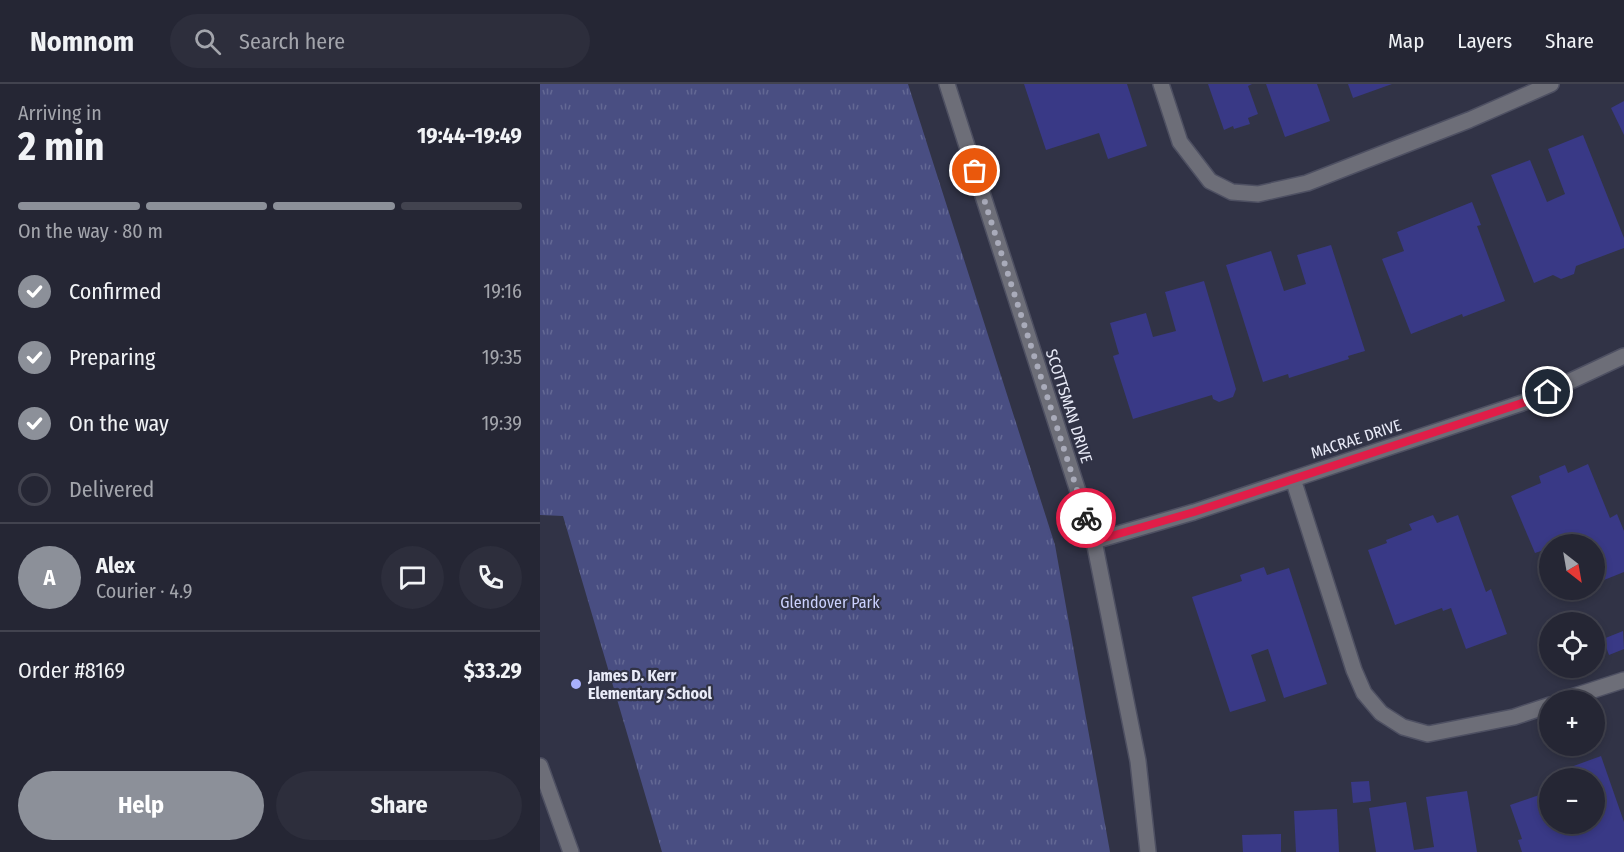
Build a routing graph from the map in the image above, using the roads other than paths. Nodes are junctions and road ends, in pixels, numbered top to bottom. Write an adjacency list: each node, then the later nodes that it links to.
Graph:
1 (947, 84): 6 (street, SCOTTSMAN DRIVE)
2 (1161, 84): 3 (street)
3 (1551, 84)
4 (1624, 356): 5 (street, MACRAE DRIVE)
5 (1293, 478): 6 (street, MACRAE DRIVE); 9 (street)
6 (1094, 541): 12 (street, SCOTTSMAN DRIVE)
7 (1624, 680): 8 (street)
8 (1593, 690)
9 (1539, 709)
10 (540, 766): 11 (street)
11 (571, 852)
12 (1148, 852)

